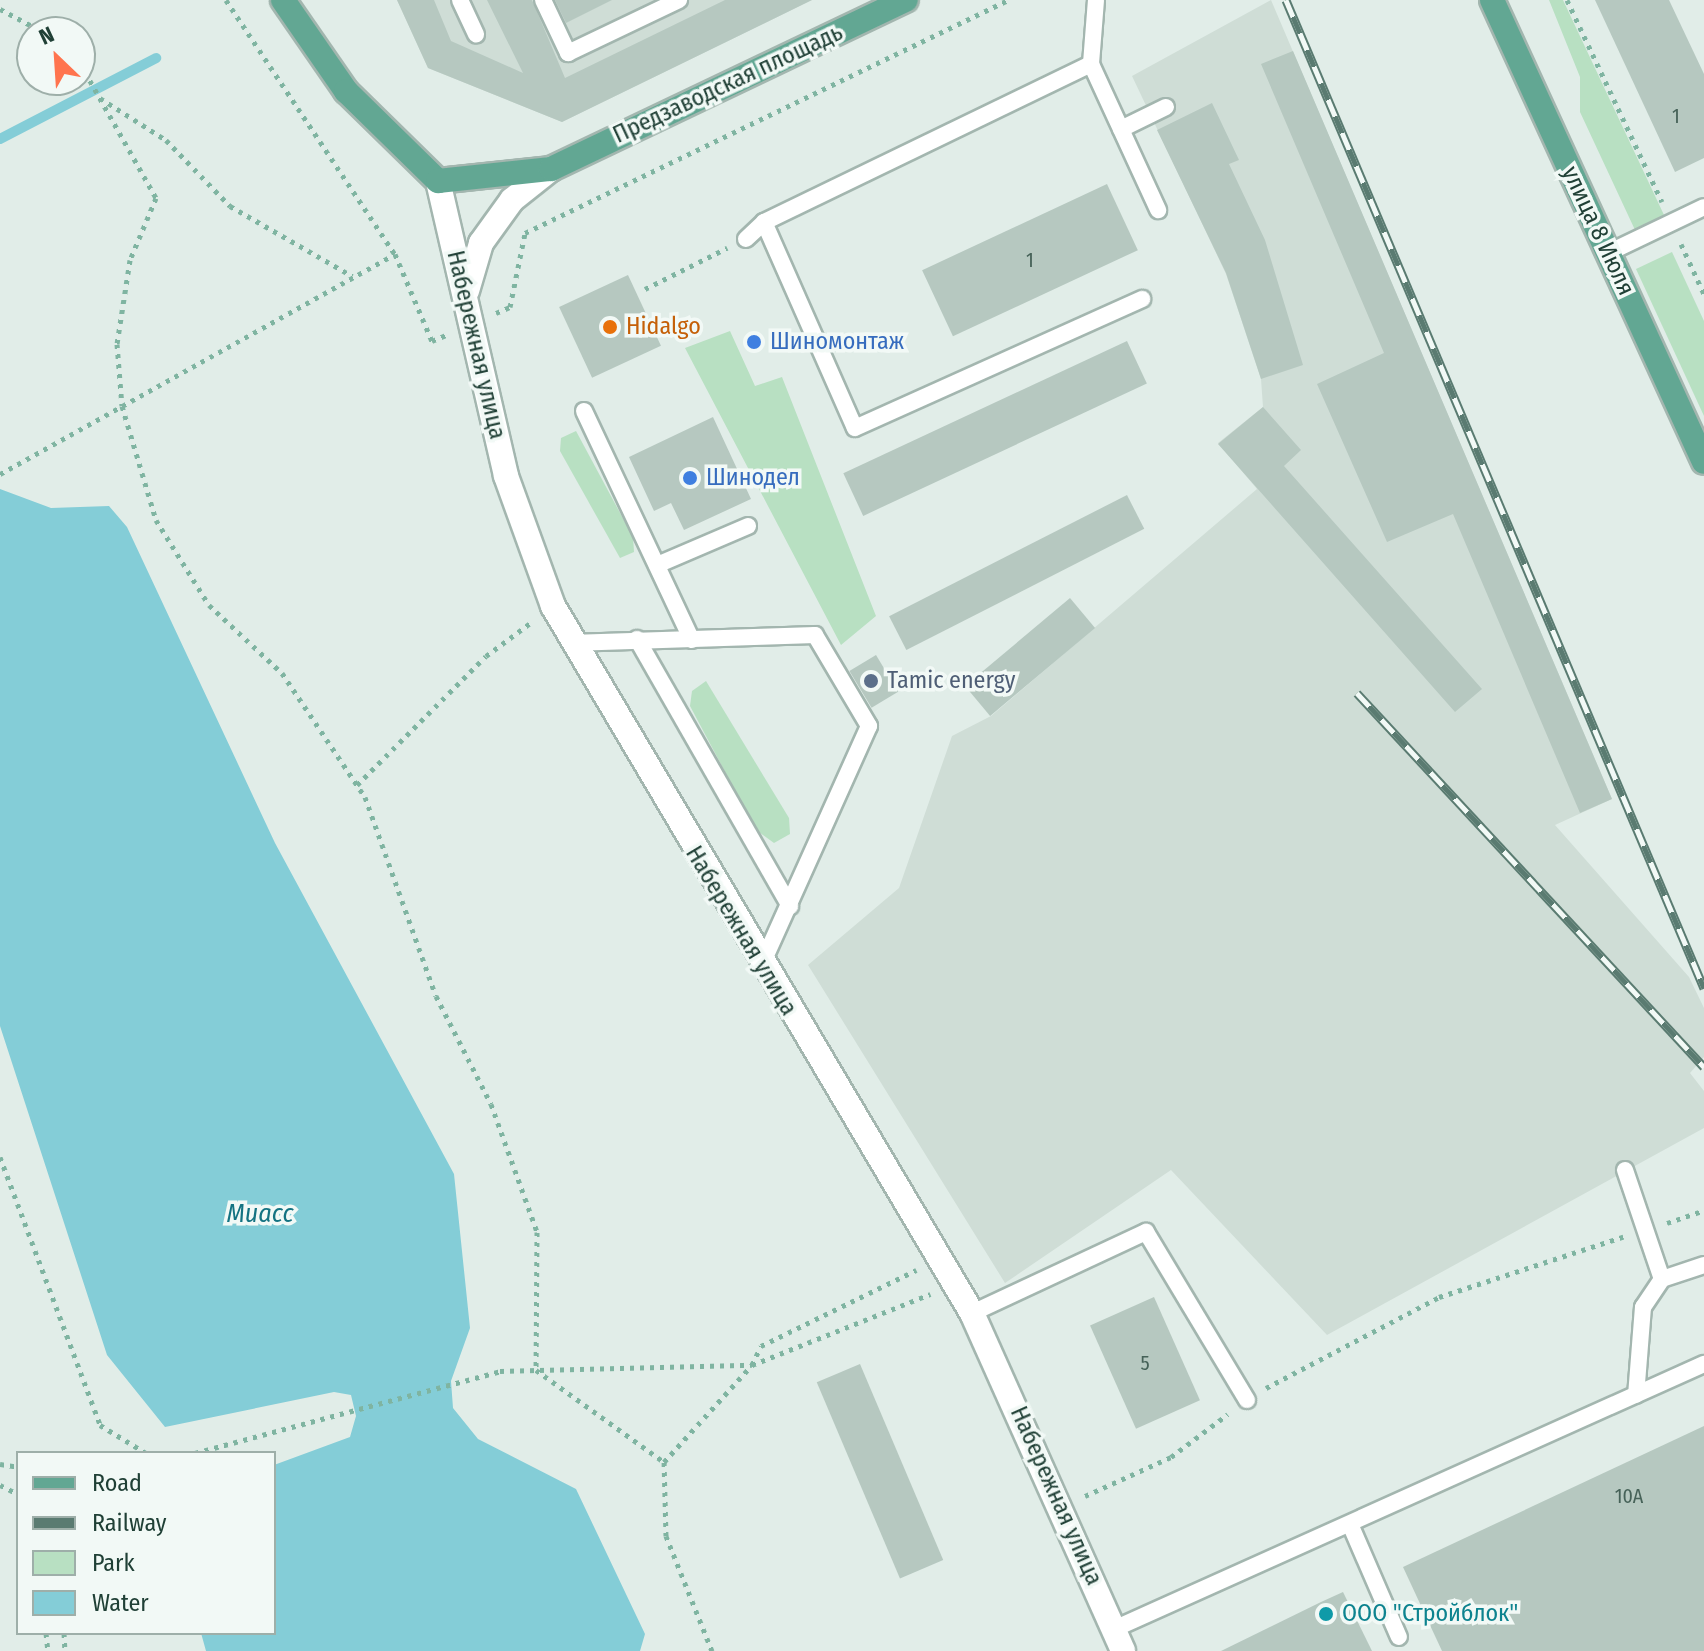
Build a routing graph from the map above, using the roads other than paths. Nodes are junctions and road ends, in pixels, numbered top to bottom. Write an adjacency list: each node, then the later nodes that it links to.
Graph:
1 (283, 0): 13 (main road)
2 (460, 0): 8 (lane)
3 (543, 0): 4 (lane)
4 (679, 0)
5 (906, 0): 12 (main road, Предзаводская площадь)
6 (1096, 0): 9 (lane)
7 (1495, 4): 18 (main road, улица 8 Июля)
8 (476, 35)
9 (1091, 64): 11 (lane); 16 (lane)
10 (1166, 107): 11 (lane)
11 (1121, 129): 15 (lane)
12 (551, 169): 13 (main road, Предзаводская площадь); 19 (street)
13 (438, 181): 19 (street, Набережная улица)
14 (1704, 207): 18 (lane)
15 (1158, 210)
16 (764, 222): 17 (lane); 20 (lane)
17 (746, 239)
18 (1608, 253): 22 (main road, улица 8 Июля)
19 (466, 294): 27 (street, Набережная улица)
20 (1142, 299)
21 (584, 411): 24 (lane)
22 (1704, 462)
23 (748, 526): 24 (lane)
24 (657, 565): 26 (lane)
25 (637, 639): 26 (lane); 27 (lane); 28 (lane)
26 (692, 640): 28 (lane)
27 (571, 643): 29 (street, Набережная улица)
28 (790, 906): 29 (lane)
29 (761, 966): 33 (street, Набережная улица)
30 (1625, 1170): 32 (lane)
31 (1704, 1265): 32 (lane)
32 (1662, 1279): 35 (lane)
33 (972, 1313): 36 (lane); 39 (street, Набережная улица)
34 (1704, 1364): 35 (lane)
35 (1636, 1395): 37 (lane)
36 (1247, 1400)
37 (1350, 1524): 38 (lane); 39 (lane)
38 (1399, 1637)
39 (1119, 1640)

